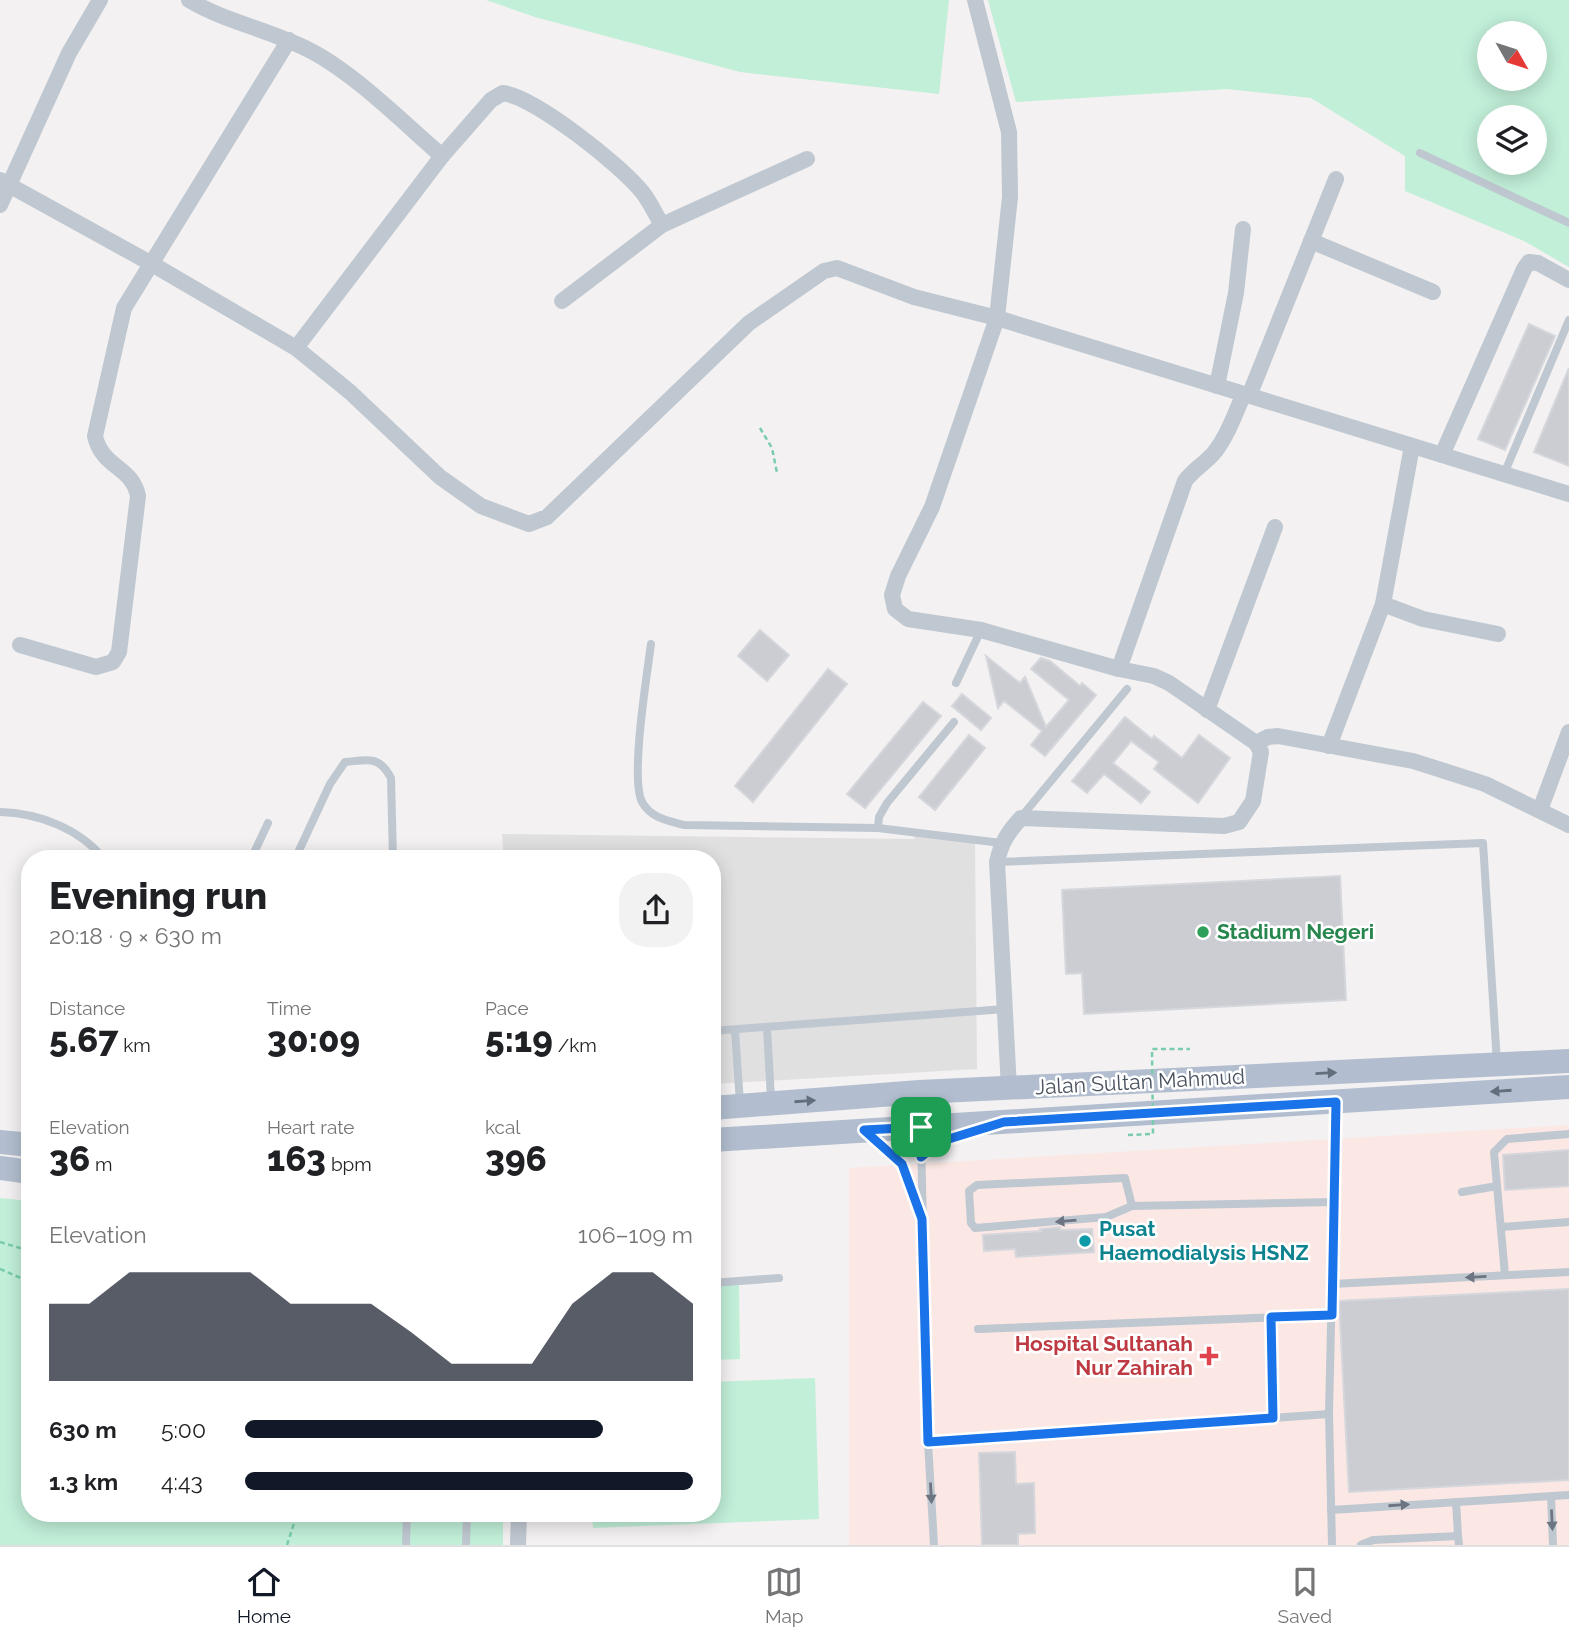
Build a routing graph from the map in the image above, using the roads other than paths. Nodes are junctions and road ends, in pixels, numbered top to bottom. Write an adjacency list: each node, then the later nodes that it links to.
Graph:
1 (100, 0): 9 (street)
2 (189, 0): 4 (street)
3 (975, 0): 19 (street)
4 (289, 40): 6 (street); 15 (street)
5 (1420, 153): 11 (lane)
6 (442, 156): 12 (street); 21 (street)
7 (807, 159): 12 (street)
8 (1336, 179): 14 (street)
9 (5, 182): 10 (street); 15 (street)
10 (0, 205)
11 (1569, 222)
12 (662, 225): 18 (street)
13 (1243, 229): 22 (street)
14 (1311, 241): 17 (street); 23 (street)
15 (152, 264): 21 (street); 33 (street)
16 (1569, 279): 25 (street)
17 (1433, 292)
18 (562, 300)
19 (997, 318): 21 (street); 22 (street); 30 (street)
20 (1569, 320): 26 (lane)
21 (296, 348)
22 (1217, 386): 23 (street)
23 (1247, 395): 24 (street); 34 (street)
24 (1412, 446): 25 (street); 29 (street)
25 (1442, 455): 26 (street)
26 (1504, 474): 27 (street)
27 (1569, 494)
28 (1275, 527): 37 (street)
29 (1383, 604): 31 (street); 41 (street)
30 (981, 631): 34 (street); 35 (lane)
31 (1498, 634)
32 (651, 644): 47 (lane)
33 (20, 645)
34 (1119, 669): 37 (street)
35 (956, 683)
36 (1127, 689): 44 (lane)
37 (1207, 710): 40 (street)
38 (954, 722): 47 (lane)
39 (1569, 732): 42 (street)
40 (1256, 743): 41 (street); 44 (street)
41 (1329, 746): 42 (street)
42 (1540, 810): 46 (street)
43 (0, 812): 49 (lane)
44 (1021, 818): 48 (street)
45 (268, 823): 50 (lane)
46 (1569, 825)
47 (878, 828): 48 (lane)
48 (1001, 844): 53 (street)
49 (97, 850)
50 (255, 850)
51 (299, 850): 52 (lane)
52 (393, 850)
53 (997, 862): 54 (street); 59 (lane)
54 (1004, 1009): 55 (lane); 61 (street)
55 (767, 1028): 56 (lane); 64 (lane)
56 (735, 1030): 57 (lane); 65 (lane)
57 (721, 1031)
58 (1569, 1061): 59 (main road, Jalan Sultan Mahmud)
59 (1497, 1066): 61 (main road, Jalan Sultan Mahmud, one-way to 59)
60 (1569, 1087): 63 (main road, Jalan Sultan Mahmud, one-way to 63)
61 (1009, 1088): 62 (main road, Jalan Sultan Mahmud)
62 (920, 1092): 64 (main road, Jalan Sultan Mahmud, one-way to 62); 68 (lane)
63 (1336, 1102): 67 (main road, Jalan Sultan Mahmud); 79 (lane)
64 (772, 1104): 65 (main road, Jalan Sultan Mahmud)
65 (740, 1106): 66 (main road, Jalan Sultan Mahmud)
66 (721, 1107)
67 (1004, 1122): 68 (main road, Jalan Sultan Mahmud); 74 (lane)
68 (921, 1127): 69 (main road, Jalan Sultan Mahmud); 74 (lane)
69 (864, 1130): 71 (main road, Jalan Sultan Mahmud); 81 (lane)
70 (1569, 1134): 77 (lane)
71 (721, 1139)
72 (0, 1142): 73 (main road)
73 (21, 1143)
74 (921, 1157): 81 (lane)
75 (0, 1168): 76 (main road)
76 (21, 1171)
77 (1497, 1186): 78 (lane); 83 (lane)
78 (1462, 1192)
79 (1334, 1202): 80 (lane); 88 (lane)
80 (1132, 1206): 80 (lane, one-way to 80)
81 (922, 1219): 94 (lane)
82 (1569, 1222): 83 (lane)
83 (1501, 1227): 85 (lane)
84 (1569, 1272): 85 (lane)
85 (1505, 1275): 88 (lane, one-way to 88)
86 (779, 1278): 87 (lane)
87 (721, 1282)
88 (1332, 1284): 89 (lane)
89 (1332, 1315): 90 (lane); 92 (lane)
90 (1271, 1317): 91 (lane); 93 (lane)
91 (978, 1329)
92 (1329, 1414): 93 (lane); 98 (lane)
93 (1273, 1418): 94 (lane)
94 (928, 1442): 106 (lane, one-way to 106)
95 (1569, 1495): 96 (lane)
96 (1551, 1496): 97 (lane); 109 (lane, one-way to 109)
97 (1456, 1502): 98 (lane, one-way to 97); 102 (lane)
98 (1331, 1510): 107 (lane)
99 (407, 1522): 103 (lane)
100 (467, 1522): 104 (lane)
101 (519, 1522): 105 (street)
102 (1458, 1541): 108 (lane)
103 (406, 1545)
104 (466, 1545)
105 (519, 1545)
106 (934, 1545)
107 (1332, 1545)
108 (1360, 1545)
109 (1553, 1545)

